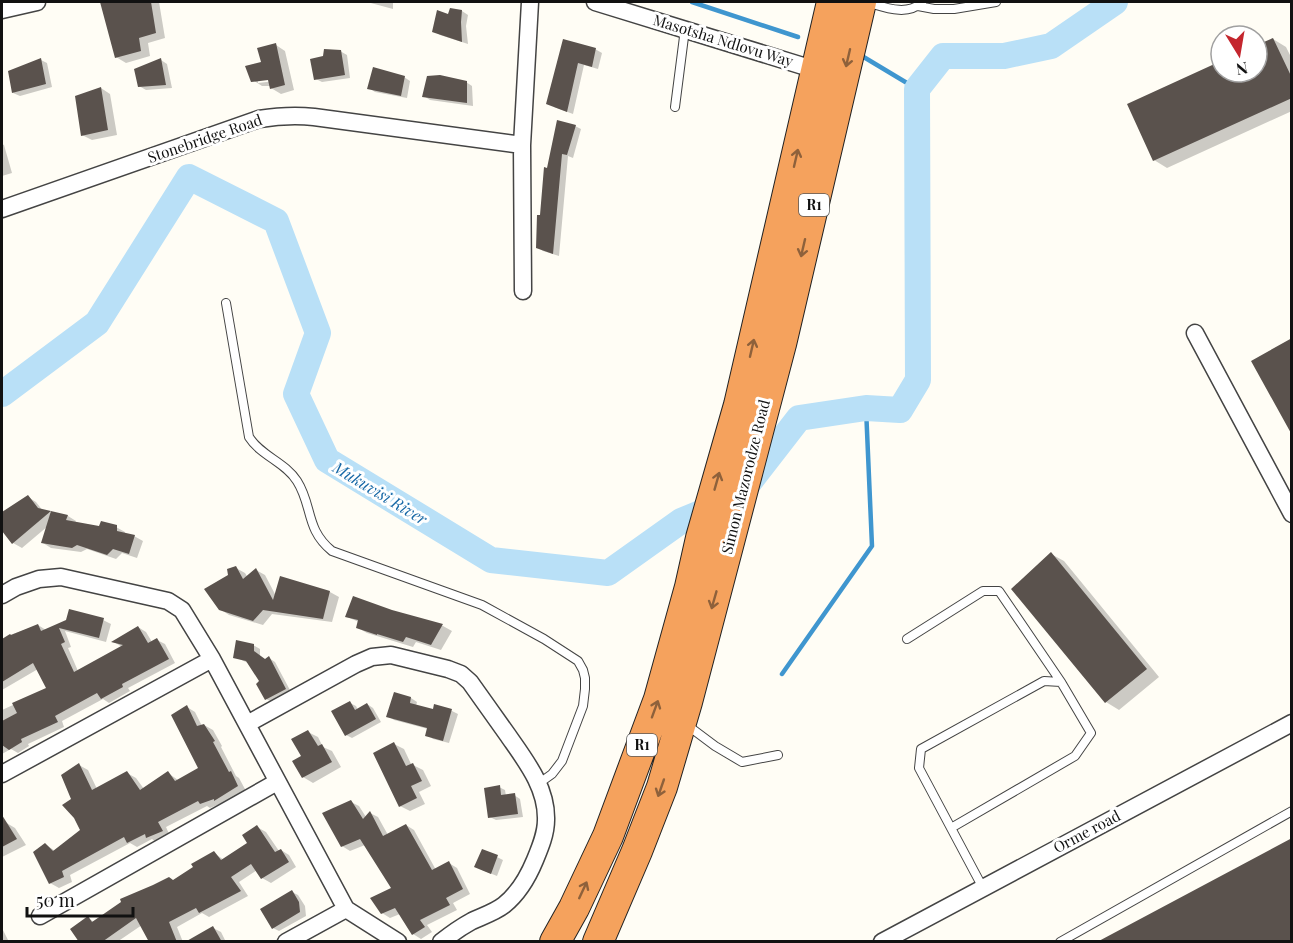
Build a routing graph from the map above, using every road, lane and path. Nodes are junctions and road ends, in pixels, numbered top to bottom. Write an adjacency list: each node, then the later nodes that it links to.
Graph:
1 (37, 2): 8 (street)
2 (530, 2): 12 (street)
3 (596, 2): 9 (street, Masotsha Ndlovu Way)
4 (832, 2): 10 (highway, Simon Mazorodze Road / R1)
5 (863, 2): 7 (lane); 17 (highway, Simon Mazorodze Road / R1, one-way to 17)
6 (996, 2): 7 (lane)
7 (920, 4)
8 (2, 10)
9 (686, 29): 10 (street, Masotsha Ndlovu Way); 11 (lane)
10 (816, 70): 17 (highway, Simon Mazorodze Road / R1, one-way to 10)
11 (675, 107)
12 (522, 145): 13 (street, Stonebridge Road); 14 (street)
13 (2, 209)
14 (523, 291)
15 (226, 303): 29 (lane)
16 (1195, 333): 18 (street)
17 (751, 406): 23 (highway, Simon Mazorodze Road / R1, one-way to 23); 38 (highway, Simon Mazorodze Road / R1, one-way to 17)
18 (1292, 514)
19 (2, 595): 21 (street)
20 (907, 639): 22 (lane)
21 (212, 659): 25 (street); 27 (street)
22 (1061, 682): 31 (lane); 31 (lane)
23 (682, 721): 26 (lane); 39 (highway, Simon Mazorodze Road / R1, one-way to 39)
24 (1292, 723): 32 (street, Orme road)
25 (247, 724): 28 (street); 29 (street)
26 (778, 755)
27 (2, 774)
28 (277, 782): 33 (street); 34 (street)
29 (538, 784): 37 (street)
30 (1292, 811): 41 (lane)
31 (951, 828): 32 (lane)
32 (983, 888): 40 (street, Orme road)
33 (346, 909): 35 (street); 36 (street)
34 (40, 916)
35 (286, 942)
36 (398, 942)
37 (441, 942)
38 (555, 942)
39 (598, 942)
40 (882, 942)
41 (1060, 942)

